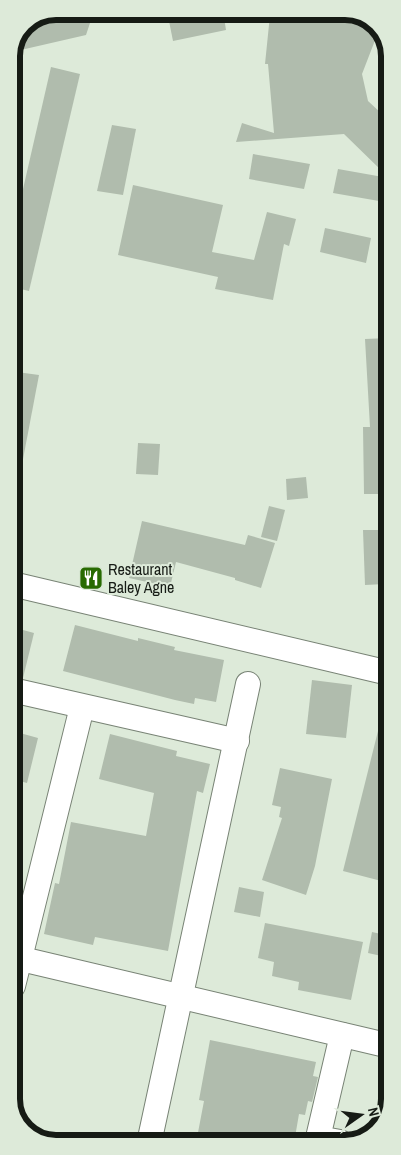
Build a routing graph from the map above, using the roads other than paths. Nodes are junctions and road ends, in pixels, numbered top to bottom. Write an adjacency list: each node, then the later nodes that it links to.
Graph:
1 (20, 586): 2 (street)
2 (381, 671)
3 (248, 684): 6 (street)
4 (20, 692): 5 (street)
5 (82, 707): 6 (street); 7 (street)
6 (237, 742): 9 (street)
7 (20, 942)
8 (20, 958): 9 (street)
9 (180, 996): 10 (street); 12 (street)
10 (342, 1035): 11 (street); 13 (street)
11 (381, 1044)
12 (151, 1135)
13 (326, 1135)

